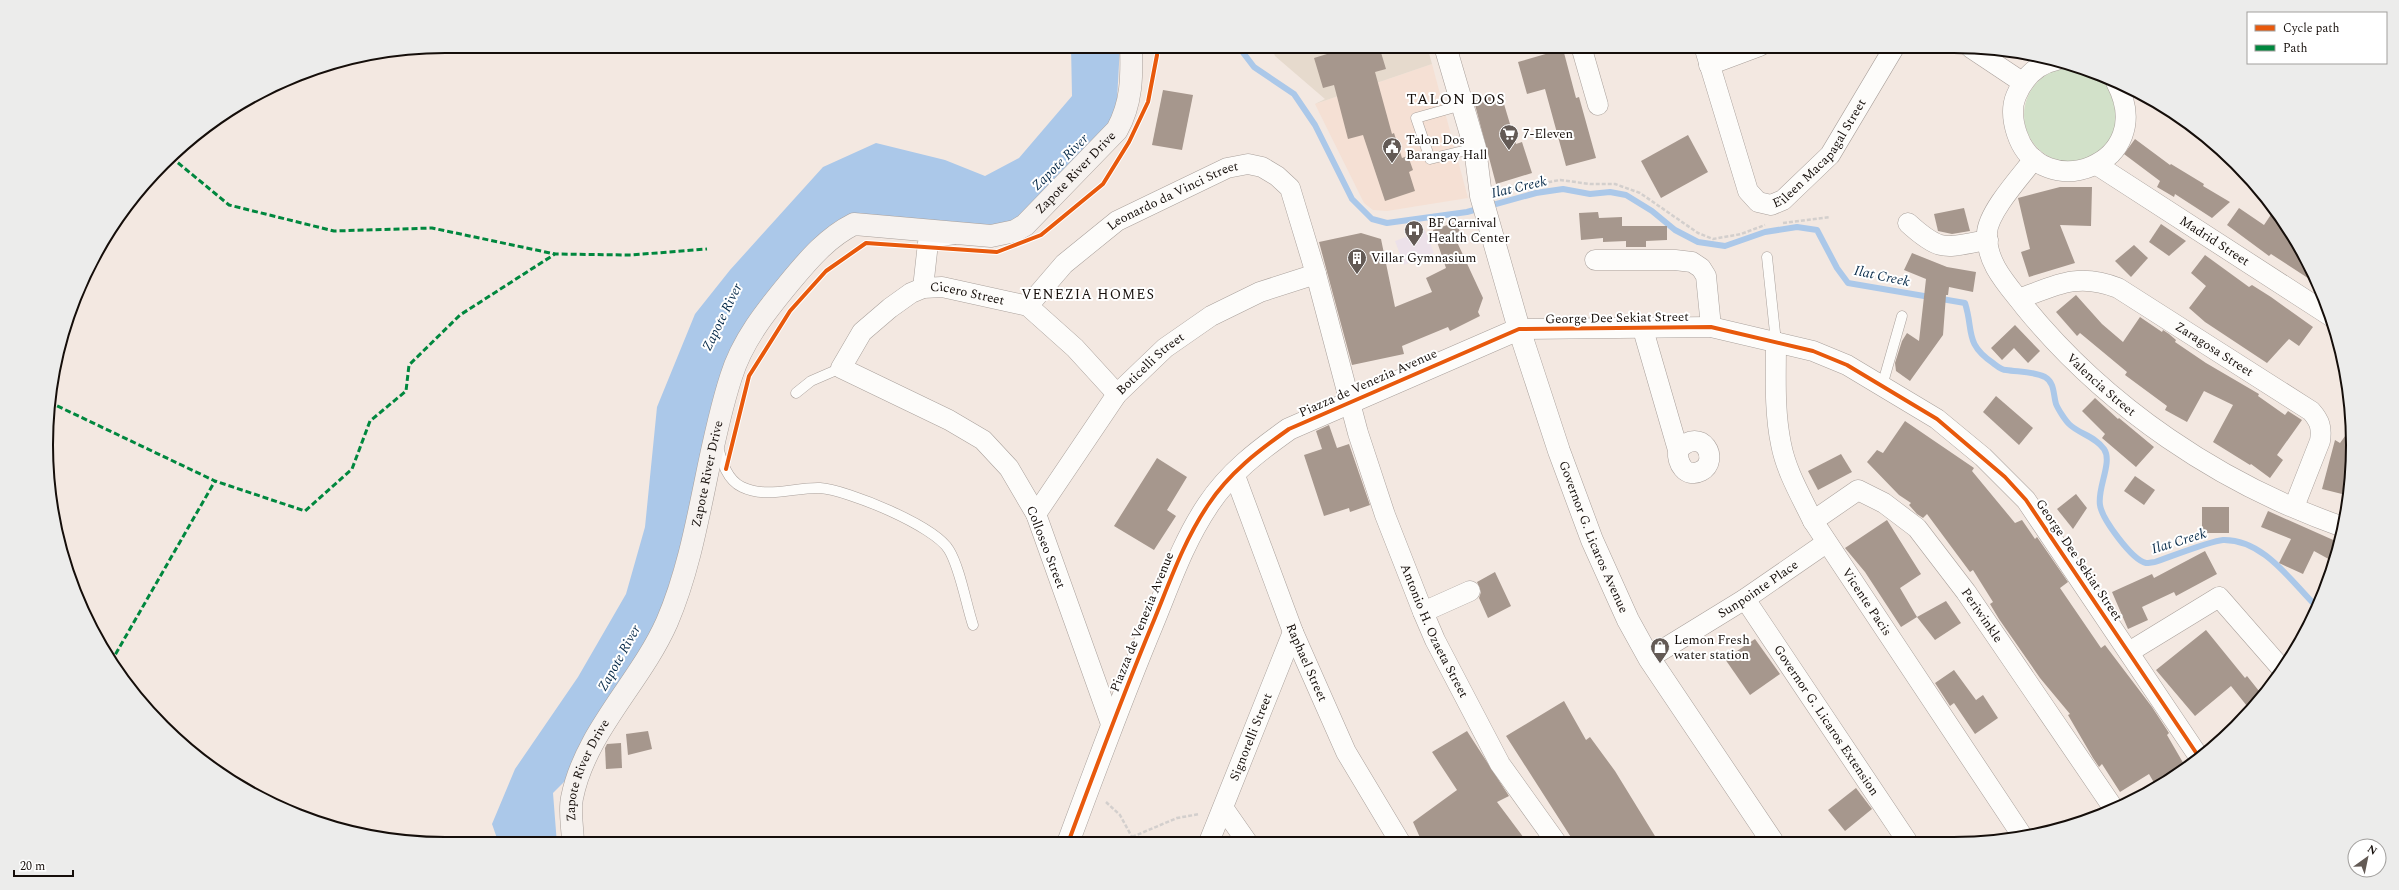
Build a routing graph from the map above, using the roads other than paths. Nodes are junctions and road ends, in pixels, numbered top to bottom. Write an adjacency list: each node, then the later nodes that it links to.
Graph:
1 (1131, 53): 18 (main road, Zapote River Drive)
2 (1447, 53): 12 (street, Governor G. Licaros Avenue)
3 (1583, 53): 13 (street)
4 (1706, 53): 9 (street, Eileen Macapagal Street)
5 (1742, 53): 9 (street)
6 (1891, 53): 9 (street, Eileen Macapagal Street)
7 (1980, 54): 10 (street)
8 (2047, 64): 10 (street)
9 (1709, 66)
10 (2022, 82): 15 (street)
11 (2120, 90): 16 (street)
12 (1462, 105): 14 (street, Governor G. Licaros Avenue); 14 (lane)
13 (1598, 105)
14 (1475, 148): 30 (street, Governor G. Licaros Avenue)
15 (2034, 159): 16 (street); 19 (street, Valencia Street)
16 (2097, 165): 26 (street, Madrid Street)
17 (1908, 222): 19 (street)
18 (954, 234): 23 (street, Zapote River Drive); 37 (main road, Zapote River Drive)
19 (1988, 240): 24 (street, Valencia Street)
20 (1767, 257): 31 (lane)
21 (1596, 260): 29 (street)
22 (1316, 274): 25 (street, Leonardo da Vinci Street); 35 (street, Boticelli Street); 36 (street, Leonardo da Vinci Street)
23 (924, 288): 25 (street, Cicero Street); 32 (street, Cicero Street)
24 (2018, 299): 40 (street, Valencia Street); 40 (street, Zaragosa Street)
25 (1028, 306): 35 (street, Cicero Street)
26 (2322, 310)
27 (1902, 316): 33 (lane)
28 (1642, 326): 29 (street, George Dee Sekiat Street); 30 (street, George Dee Sekiat Street); 38 (street)
29 (1710, 327): 31 (street, George Dee Sekiat Street)
30 (1519, 328): 36 (street, Piazza de Venezia Avenue); 51 (street, Governor G. Licaros Avenue)
31 (1776, 342): 33 (street, George Dee Sekiat Street); 42 (street, Vicente Pacis)
32 (841, 368): 34 (lane); 41 (street, Colloseo Street)
33 (1882, 386): 50 (street, George Dee Sekiat Street)
34 (796, 394)
35 (1117, 394): 41 (street, Boticelli Street)
36 (1349, 401): 39 (street, Piazza de Venezia Avenue); 47 (street, Antonio H. Ozaeta Street)
37 (715, 438): 48 (lane); 58 (main road, Zapote River Drive)
38 (1678, 450)
39 (1234, 473): 49 (street, Raphael Street); 53 (street, Piazza de Venezia Avenue)
40 (2294, 507): 43 (street, Valencia Street)
41 (1036, 514): 53 (street, Colloseo Street)
42 (1813, 521): 44 (street, Vicente Pacis); 55 (street, Periwinkle)
43 (2337, 525)
44 (1826, 543): 46 (street, Sunpointe Place); 57 (street, Vicente Pacis)
45 (1470, 591): 47 (street)
46 (1745, 599): 51 (street, Sunpointe Place); 65 (street, Governor G. Licaros Extension)
47 (1423, 612): 63 (street, Antonio H. Ozaeta Street)
48 (973, 625)
49 (1294, 632): 56 (street, Signorelli Street); 62 (street, Raphael Street)
50 (2129, 652): 52 (street); 54 (street, George Dee Sekiat Street)
51 (1649, 658): 64 (street, Governor G. Licaros Avenue)
52 (2278, 666)
53 (1112, 724): 59 (street, Piazza de Venezia Avenue)
54 (2196, 753)
55 (2111, 804)
56 (1224, 809): 60 (street, Signorelli Street); 61 (street)
57 (2019, 831)
58 (573, 837)
59 (1070, 837)
60 (1211, 837)
61 (1243, 837)
62 (1397, 837)
63 (1552, 837)
64 (1769, 837)
65 (1904, 837)

